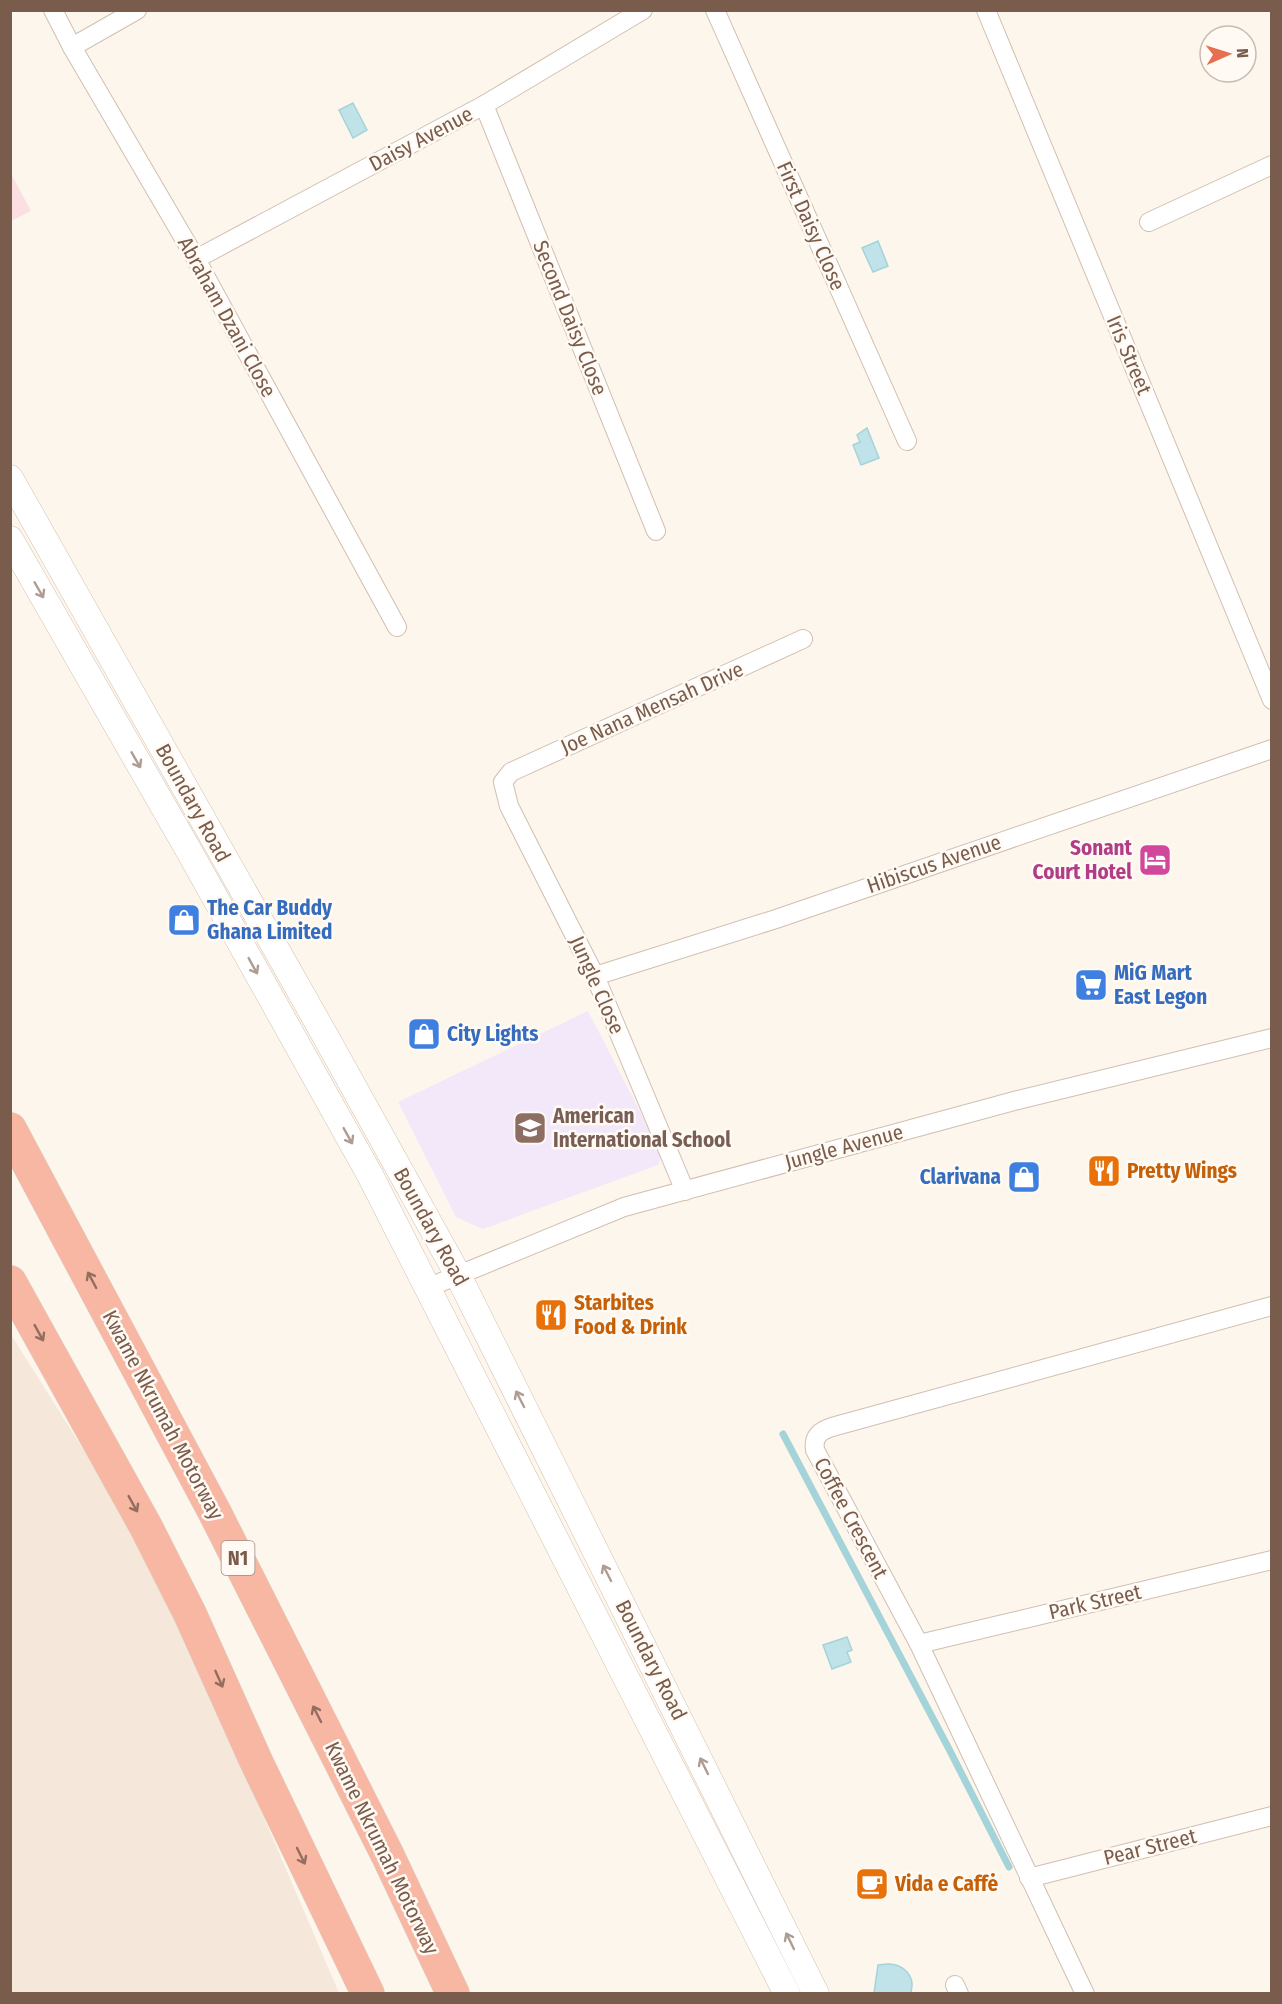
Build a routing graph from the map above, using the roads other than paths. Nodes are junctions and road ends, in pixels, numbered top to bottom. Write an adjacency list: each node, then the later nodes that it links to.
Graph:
1 (53, 10): 6 (street, Abraham Dzani Close)
2 (137, 10): 6 (street)
3 (643, 10): 7 (street, Daisy Avenue)
4 (715, 10): 11 (street, First Daisy Close)
5 (986, 10): 17 (street, Iris Street)
6 (72, 47): 10 (street, Abraham Dzani Close)
7 (484, 105): 10 (street, Daisy Avenue); 13 (street, Second Daisy Close)
8 (1272, 165): 9 (street)
9 (1149, 222)
10 (196, 259): 15 (street, Abraham Dzani Close)
11 (908, 441)
12 (10, 478): 24 (main road, Boundary Road)
13 (656, 531)
14 (10, 539): 26 (main road, Boundary Road, one-way to 26)
15 (397, 627)
16 (804, 639): 19 (street, Joe Nana Mensah Drive)
17 (1272, 700)
18 (1272, 749): 20 (street, Hibiscus Avenue)
19 (503, 782): 20 (street, Jungle Close)
20 (595, 976): 23 (street, Jungle Close)
21 (1272, 1038): 23 (street, Jungle Avenue)
22 (10, 1129): 33 (highway, Kwame Nkrumah Motorway / N1, one-way to 22)
23 (685, 1191): 24 (street, Jungle Avenue)
24 (458, 1275): 26 (street, Jungle Avenue); 35 (main road, Boundary Road, one-way to 24)
25 (10, 1282): 32 (highway, one-way to 32)
26 (428, 1288): 34 (main road, Boundary Road)
27 (1272, 1306): 29 (street, Coffee Crescent)
28 (1272, 1560): 29 (street, Park Street)
29 (919, 1644): 31 (street, Coffee Crescent)
30 (1272, 1816): 31 (street, Pear Street)
31 (1029, 1878): 36 (street, Coffee Crescent)
32 (368, 1994)
33 (453, 1994)
34 (787, 1994)
35 (816, 1994)
36 (1085, 1994)

